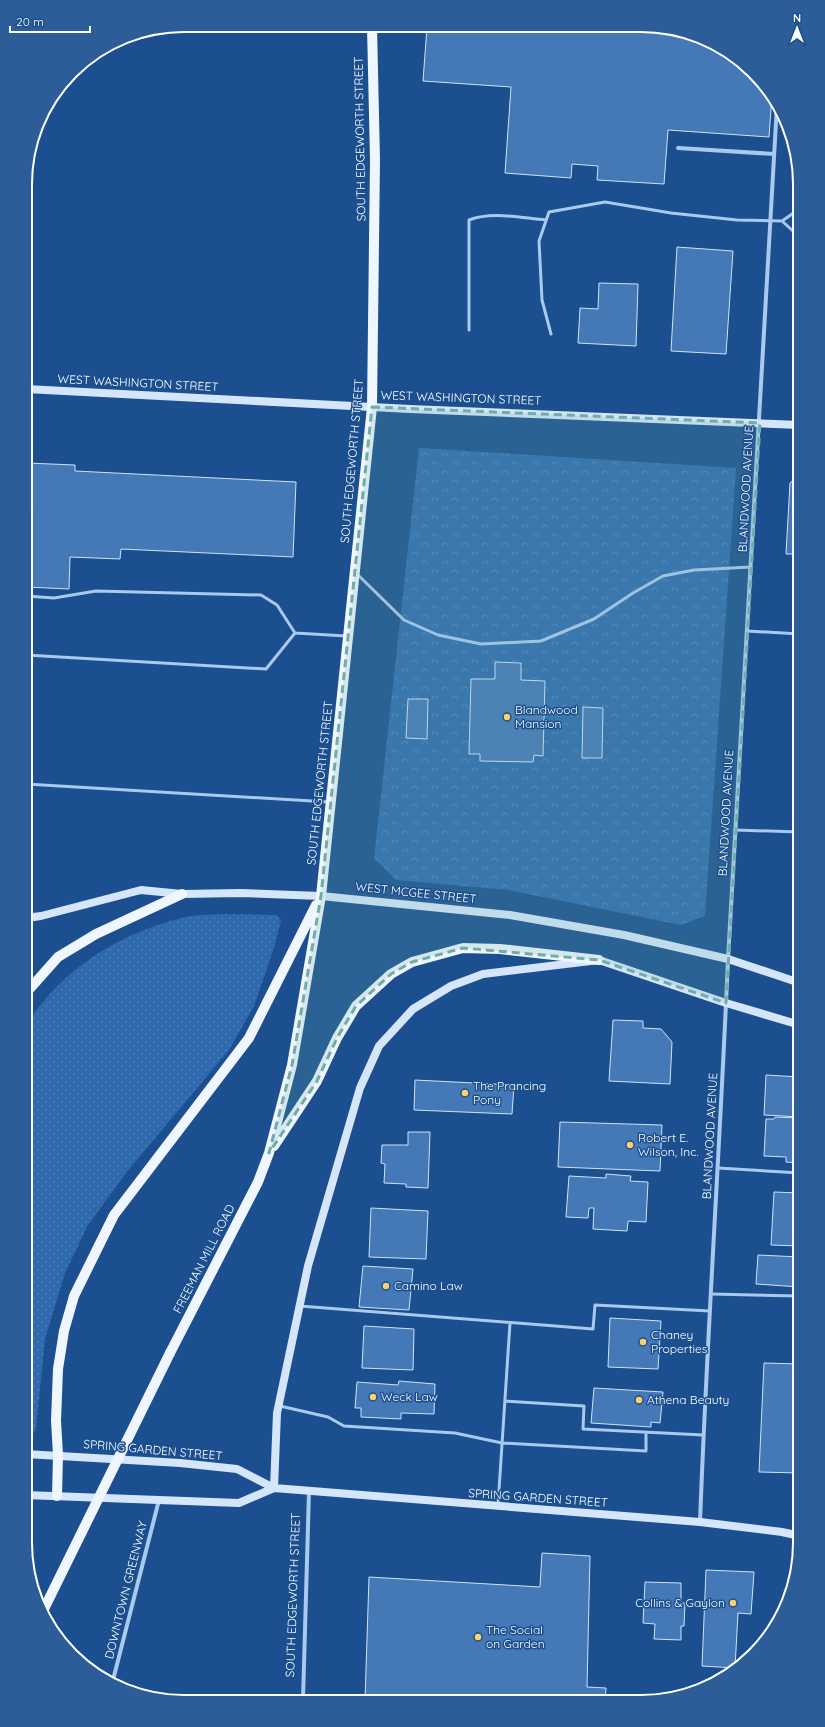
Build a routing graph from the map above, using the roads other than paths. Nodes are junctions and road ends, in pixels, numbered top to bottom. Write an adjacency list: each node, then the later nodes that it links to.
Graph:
1 (372, 32): 13 (main road, SOUTH EDGEWORTH STREET)
2 (776, 116): 4 (street, BLANDWOOD AVENUE)
3 (678, 148): 4 (street)
4 (774, 154): 7 (street, BLANDWOOD AVENUE)
5 (793, 213): 8 (lane)
6 (546, 220): 7 (lane); 10 (lane); 11 (lane)
7 (771, 221): 8 (lane); 14 (street, BLANDWOOD AVENUE)
8 (782, 221): 9 (lane)
9 (793, 231)
10 (469, 330)
11 (551, 334)
12 (32, 389): 13 (street, WEST WASHINGTON STREET)
13 (372, 407): 14 (street, WEST WASHINGTON STREET); 17 (main road, SOUTH EDGEWORTH STREET)
14 (760, 423): 15 (street, WEST WASHINGTON STREET); 16 (street, BLANDWOOD AVENUE)
15 (793, 425)
16 (751, 567): 17 (lane); 19 (street, BLANDWOOD AVENUE)
17 (355, 572): 22 (main road, SOUTH EDGEWORTH STREET)
18 (32, 596): 20 (lane)
19 (747, 631): 21 (lane); 26 (street, BLANDWOOD AVENUE)
20 (295, 633): 22 (lane); 23 (lane)
21 (793, 634)
22 (348, 636): 25 (main road, SOUTH EDGEWORTH STREET)
23 (32, 655)
24 (32, 784): 25 (lane)
25 (331, 802): 29 (main road, SOUTH EDGEWORTH STREET)
26 (736, 830): 27 (lane); 31 (street, BLANDWOOD AVENUE)
27 (793, 832)
28 (182, 894): 29 (street, WEST MCGEE STREET); 30 (street, WEST MCGEE STREET); 34 (main road)
29 (321, 896): 31 (street, WEST MCGEE STREET); 37 (main road, FREEMAN MILL ROAD); 51 (main road)
30 (32, 917)
31 (728, 959): 33 (street, WEST MCGEE STREET); 35 (street, BLANDWOOD AVENUE)
32 (599, 960): 35 (street); 37 (main road); 42 (street)
33 (793, 981)
34 (32, 986)
35 (726, 1003): 36 (street); 38 (street, BLANDWOOD AVENUE)
36 (793, 1024)
37 (269, 1153): 60 (main road, FREEMAN MILL ROAD, bridge)
38 (718, 1168): 39 (lane); 40 (street, BLANDWOOD AVENUE)
39 (793, 1173)
40 (711, 1294): 41 (lane); 43 (street, BLANDWOOD AVENUE)
41 (793, 1296)
42 (300, 1306): 44 (lane); 46 (street)
43 (710, 1311): 44 (lane); 48 (street, BLANDWOOD AVENUE)
44 (510, 1323): 45 (lane)
45 (505, 1401): 47 (lane); 49 (lane)
46 (278, 1406): 49 (lane); 52 (street)
47 (646, 1432): 48 (lane); 49 (lane)
48 (703, 1435): 58 (street, BLANDWOOD AVENUE)
49 (502, 1443): 57 (lane)
50 (32, 1454): 51 (street, SPRING GARDEN STREET)
51 (58, 1455): 52 (street, SPRING GARDEN STREET); 55 (main road)
52 (274, 1488): 53 (street, SPRING GARDEN STREET); 56 (street, SPRING GARDEN STREET)
53 (310, 1491): 57 (street, SPRING GARDEN STREET); 62 (street, SOUTH EDGEWORTH STREET)
54 (32, 1495): 55 (street, SPRING GARDEN STREET)
55 (57, 1496): 56 (street, SPRING GARDEN STREET)
56 (159, 1500): 61 (street, DOWNTOWN GREENWAY)
57 (498, 1507): 58 (street, SPRING GARDEN STREET)
58 (700, 1522): 59 (street, SPRING GARDEN STREET)
59 (793, 1534)
60 (46, 1605)
61 (114, 1678)
62 (303, 1695)

